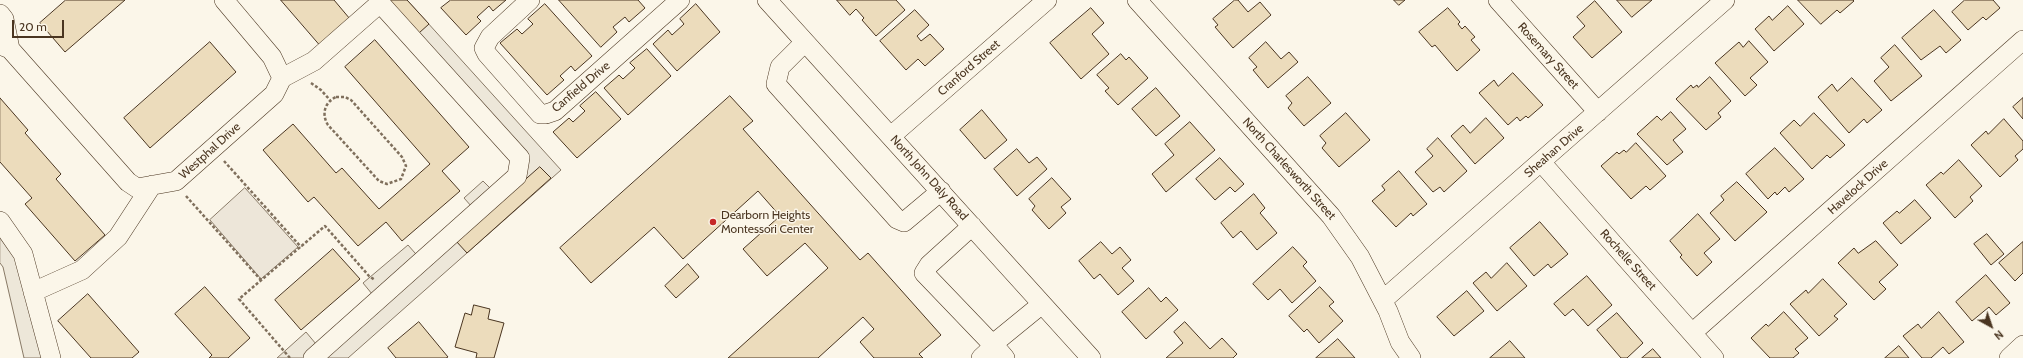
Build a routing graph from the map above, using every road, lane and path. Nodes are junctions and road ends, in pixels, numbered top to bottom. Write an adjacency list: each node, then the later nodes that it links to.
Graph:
1 (224, 0): 13 (street)
2 (530, 0): 3 (street, Canfield Drive)
3 (680, 0)
4 (766, 0): 11 (street, North John Daly Road)
5 (1047, 0): 17 (street, Cranford Street)
6 (1137, 0): 29 (street, North Charlesworth Street)
7 (1498, 0): 16 (street, Rosemary Street)
8 (1725, 0): 16 (street, Sheahan Drive)
9 (0, 14): 12 (street, Westphal Drive)
10 (2023, 40): 31 (street, Havelock Drive)
11 (805, 42): 17 (street, North John Daly Road); 21 (street)
12 (5, 47): 20 (street, Westphal Drive)
13 (282, 78): 20 (street, Westphal Drive); 36 (street)
14 (309, 82): 15 (path)
15 (330, 100): 15 (path)
16 (1598, 112): 19 (street, Sheahan Drive)
17 (891, 136): 21 (street, North John Daly Road)
18 (222, 158): 25 (path)
19 (1541, 162): 29 (street, Sheahan Drive); 31 (street, Rochelle Street)
20 (152, 185): 28 (street)
21 (941, 191): 24 (street, North John Daly Road)
22 (183, 193): 27 (path)
23 (0, 221): 28 (street)
24 (972, 226): 30 (street, North John Daly Road); 33 (street)
25 (301, 247): 26 (path); 27 (path)
26 (371, 276)
27 (261, 280): 35 (path)
28 (33, 292): 34 (street)
29 (1383, 300): 38 (street, North Charlesworth Street)
30 (1042, 304): 33 (street); 37 (street, North John Daly Road)
31 (1692, 333): 39 (street, Rochelle Street)
32 (2023, 345): 40 (street)
33 (993, 354)
34 (51, 358)
35 (290, 358)
36 (313, 358)
37 (1091, 358)
38 (1411, 358)
39 (1714, 358)
40 (2009, 358)

